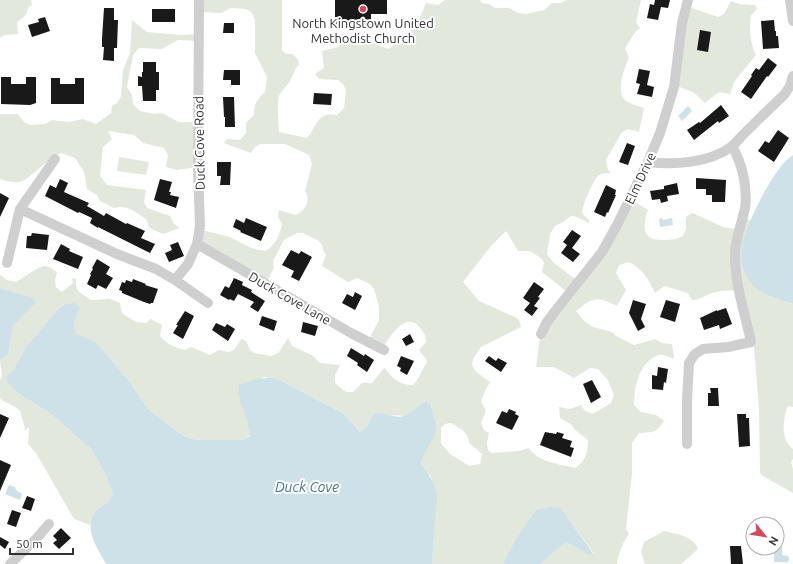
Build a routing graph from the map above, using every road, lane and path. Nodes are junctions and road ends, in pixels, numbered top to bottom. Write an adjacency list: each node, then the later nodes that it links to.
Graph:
1 (199, 0): 10 (street, Duck Cove Road)
2 (688, 0): 8 (street, Elm Drive)
3 (790, 0): 4 (street)
4 (793, 21)
5 (792, 83): 6 (street)
6 (732, 146): 8 (street); 16 (street)
7 (55, 159): 9 (street)
8 (648, 162): 14 (street, Elm Drive)
9 (20, 209): 11 (street); 12 (street)
10 (197, 244): 12 (street, Duck Cove Road); 15 (street, Duck Cove Lane)
11 (7, 263)
12 (175, 280): 13 (street)
13 (208, 304)
14 (541, 334)
15 (384, 350)
16 (687, 444)
17 (49, 524): 18 (street)
18 (10, 564)

